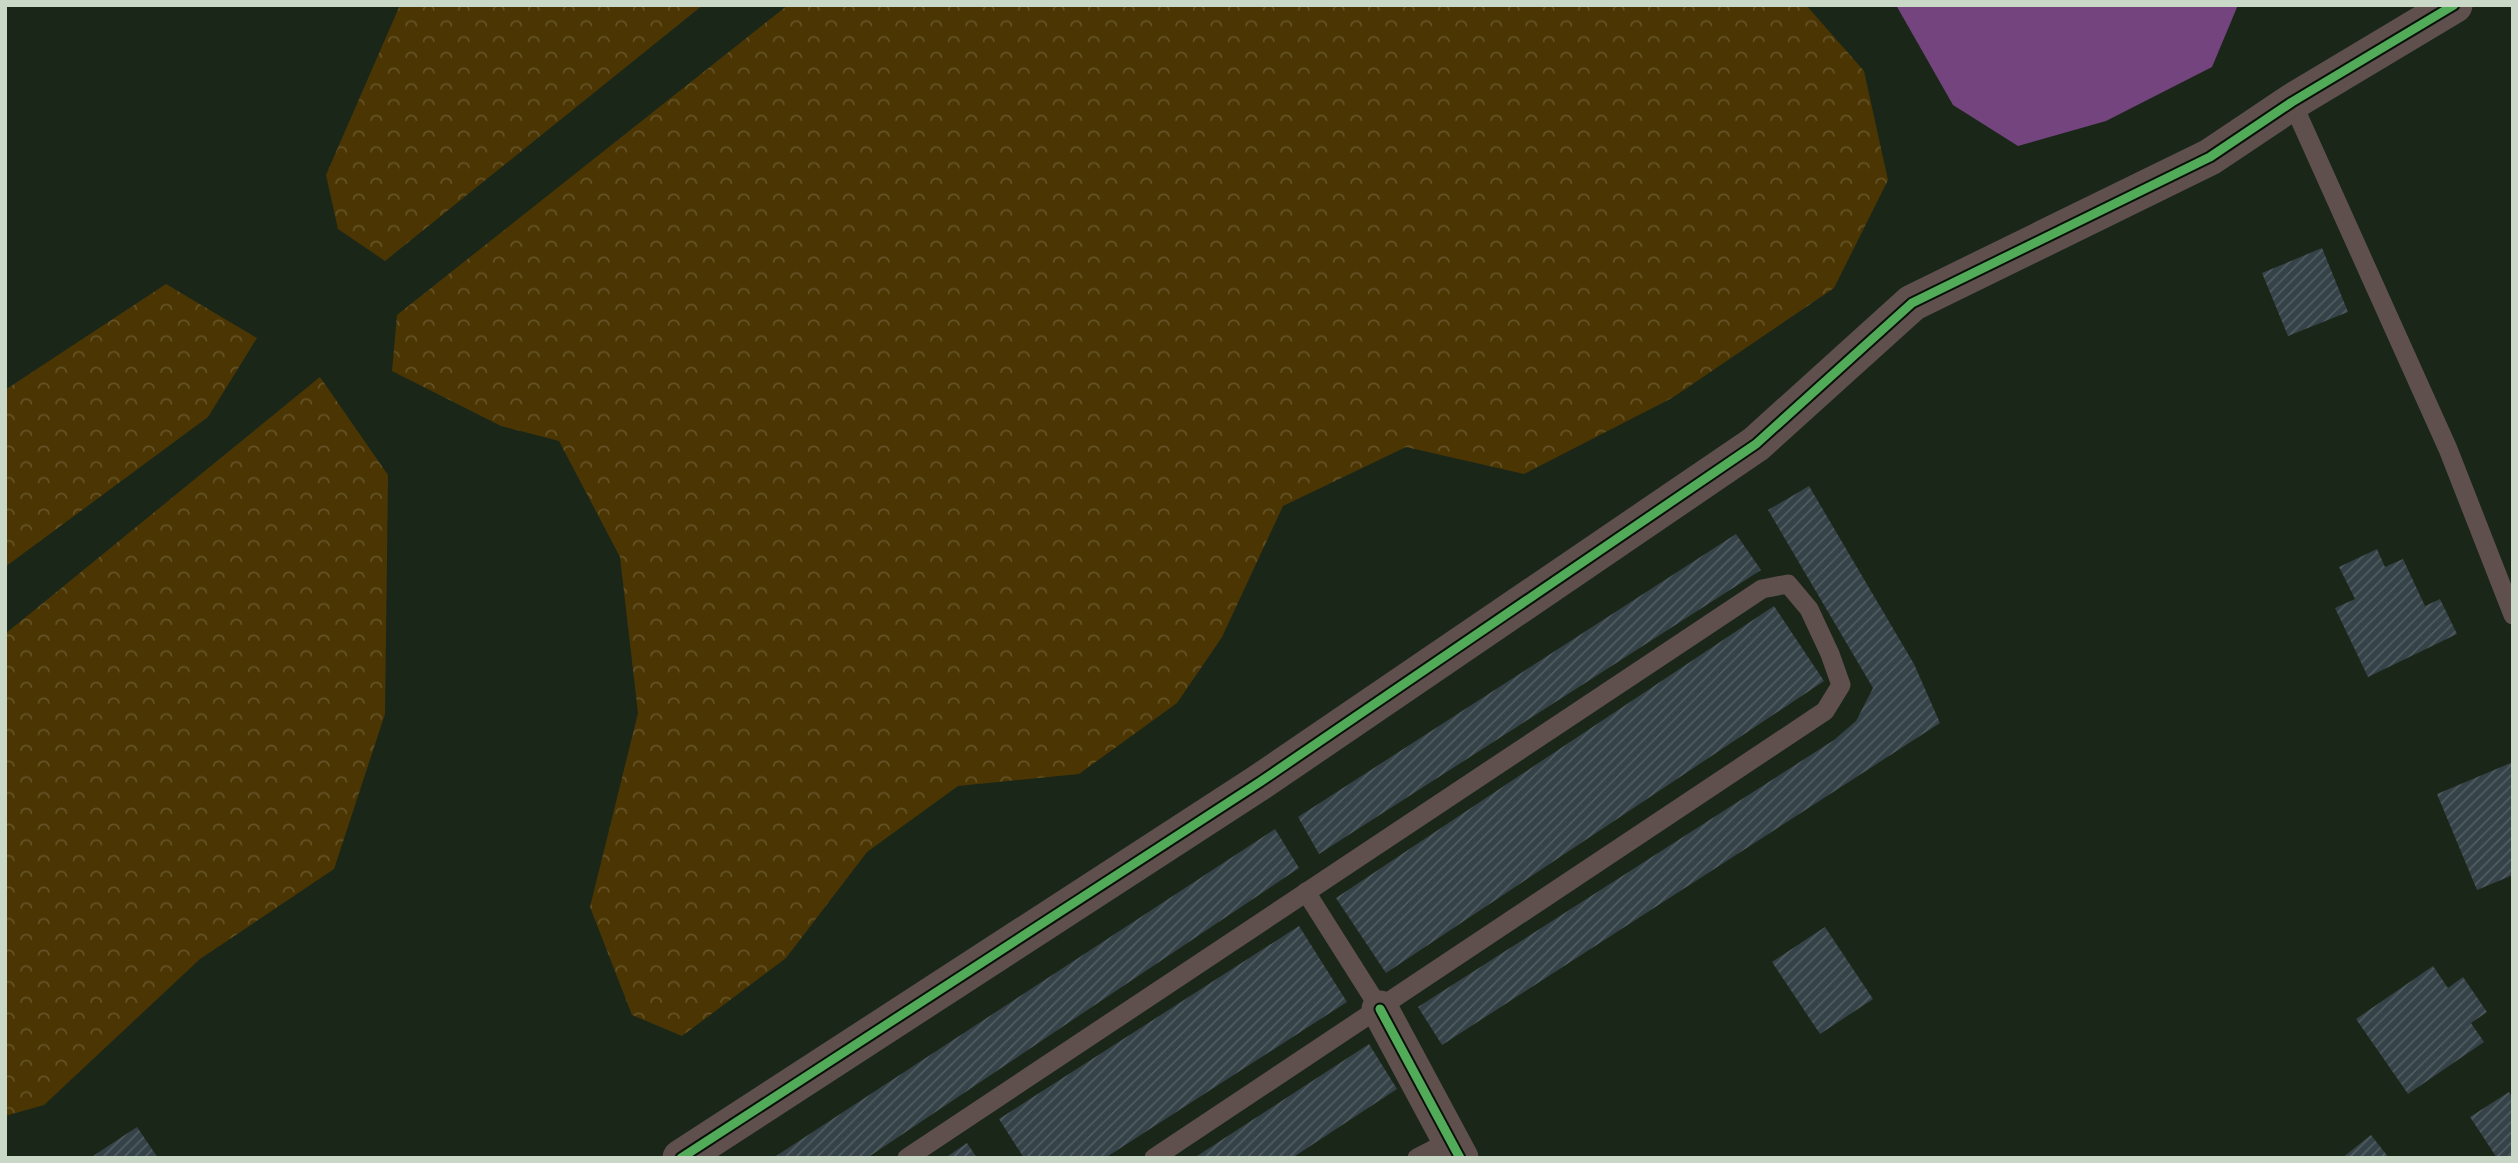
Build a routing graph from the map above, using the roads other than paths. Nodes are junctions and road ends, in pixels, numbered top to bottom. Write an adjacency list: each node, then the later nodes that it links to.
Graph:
1 (2454, 5): 2 (street)
2 (2292, 102): 3 (lane); 7 (street)
3 (2513, 615)
4 (1306, 892): 5 (lane); 5 (lane); 8 (lane)
5 (1380, 1009): 6 (street); 9 (lane)
6 (1456, 1149): 10 (lane)
7 (681, 1158)
8 (907, 1158)
9 (1154, 1158)
10 (1417, 1158)

